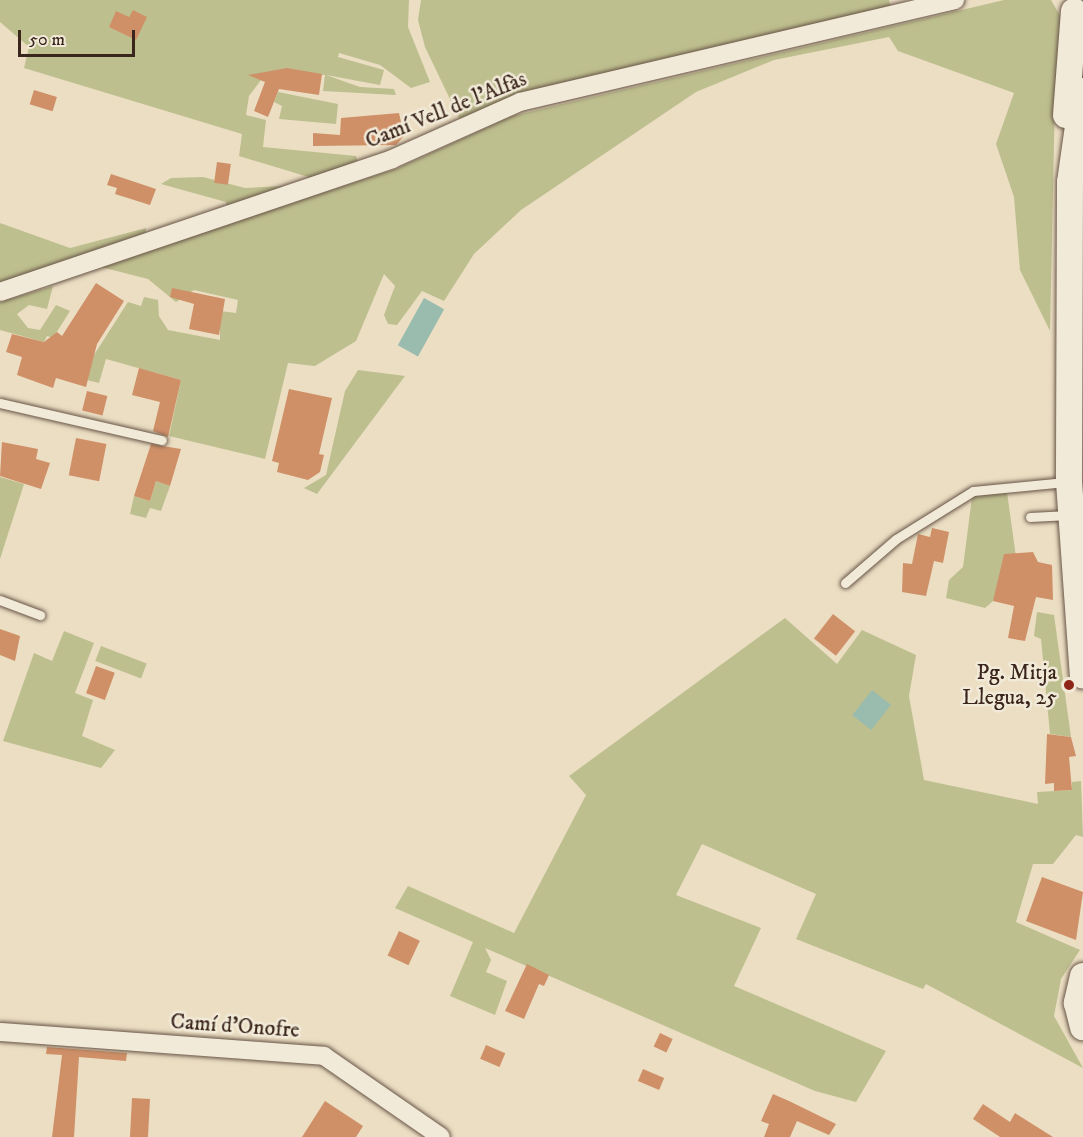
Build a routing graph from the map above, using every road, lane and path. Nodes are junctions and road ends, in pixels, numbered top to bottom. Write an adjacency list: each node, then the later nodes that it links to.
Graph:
1 (955, 0): 5 (street, Camí Vell de l'Alfàs)
2 (1073, 6): 4 (street)
3 (1083, 91): 4 (street)
4 (1070, 182): 8 (street)
5 (0, 292)
6 (0, 403): 7 (lane)
7 (162, 440)
8 (1076, 479): 9 (street); 11 (lane)
9 (1071, 515): 10 (lane); 14 (street)
10 (1030, 517)
11 (845, 584)
12 (0, 600): 13 (lane)
13 (40, 615)
14 (1083, 675)
15 (1083, 976): 16 (street)
16 (1083, 1027)
17 (0, 1032): 18 (street, Camí d'Onofre)
18 (441, 1137)

